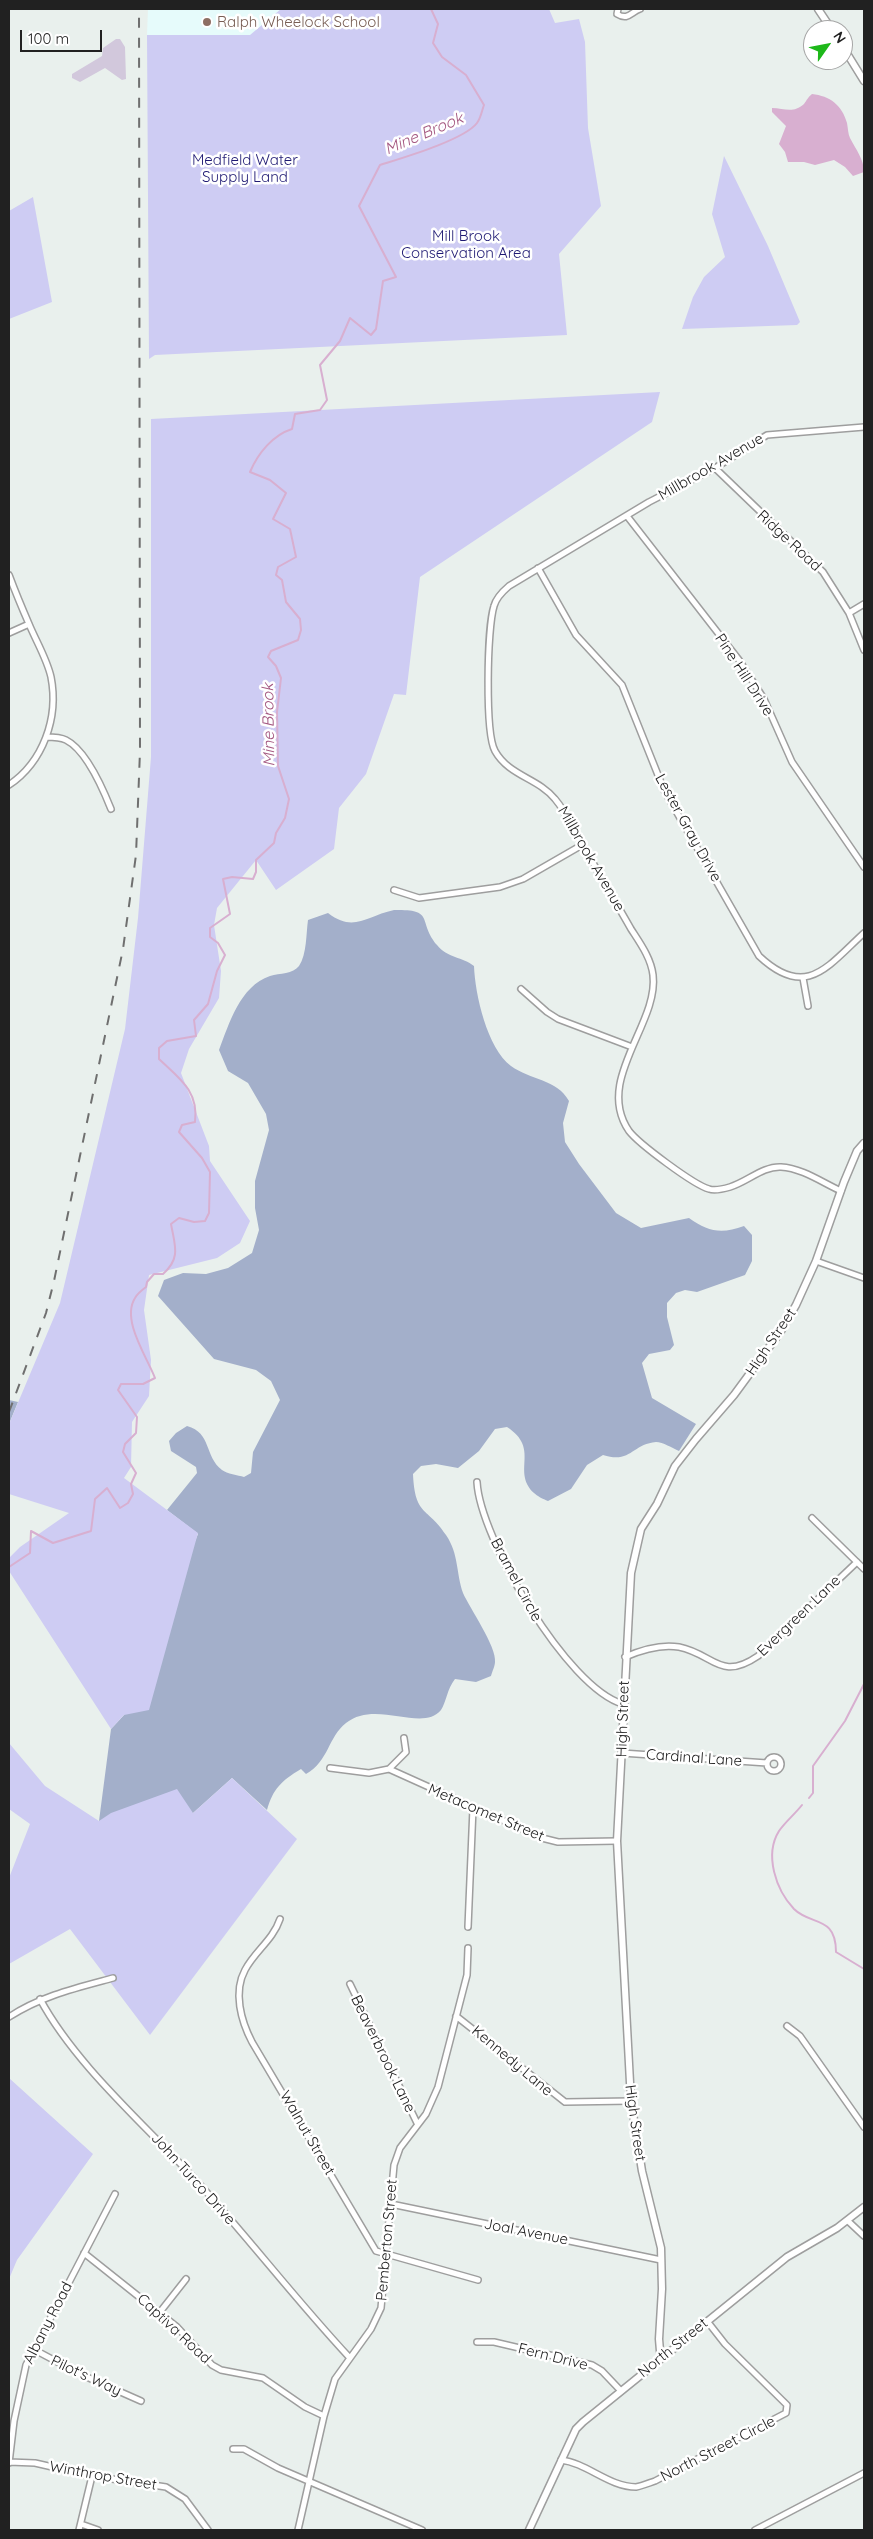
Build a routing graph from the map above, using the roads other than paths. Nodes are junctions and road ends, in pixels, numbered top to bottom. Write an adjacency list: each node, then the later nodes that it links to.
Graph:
1 (618, 9): 2 (street)
2 (635, 9)
3 (853, 63): 4 (street)
4 (864, 80)
5 (864, 427): 6 (street, Millbrook Avenue)
6 (714, 468): 7 (street, Millbrook Avenue); 11 (street, Ridge Road)
7 (627, 516): 8 (street, Millbrook Avenue); 19 (street, Pine Hill Drive)
8 (538, 568): 18 (street, Millbrook Avenue); 22 (street, Lester Gray Drive)
9 (9, 574): 12 (street)
10 (864, 604): 11 (street)
11 (849, 613): 14 (street, Ridge Road)
12 (29, 624): 13 (street); 15 (street)
13 (9, 632)
14 (864, 650)
15 (46, 736): 16 (street); 17 (street)
16 (9, 785)
17 (111, 809)
18 (582, 844): 20 (street); 25 (street, Millbrook Avenue)
19 (864, 867)
20 (394, 890)
21 (864, 933): 22 (street)
22 (803, 978): 24 (street)
23 (521, 989): 25 (street)
24 (808, 1006)
25 (632, 1047): 27 (street, Millbrook Avenue)
26 (864, 1143): 27 (street, High Street)
27 (841, 1191): 28 (street, High Street)
28 (816, 1261): 29 (street); 34 (street, High Street)
29 (864, 1278)
30 (477, 1482): 35 (street, Bramel Circle)
31 (812, 1518): 32 (street)
32 (857, 1562): 33 (street); 34 (street, Evergreen Lane)
33 (864, 1569)
34 (626, 1657): 35 (street, High Street)
35 (623, 1704): 37 (street, High Street)
36 (404, 1738): 40 (street)
37 (622, 1753): 38 (street, Cardinal Lane); 42 (street, High Street)
38 (766, 1763)
39 (330, 1768): 40 (street)
40 (389, 1769): 41 (street, Metacomet Street)
41 (473, 1808): 42 (street, Metacomet Street); 44 (street)
42 (617, 1842): 52 (street, High Street)
43 (280, 1919): 61 (street, Walnut Street)
44 (468, 1927)
45 (468, 1948): 49 (street, Pemberton Street)
46 (113, 1978): 48 (street)
47 (350, 1984): 53 (street, Beaverbrook Lane)
48 (40, 1999): 50 (street); 70 (street, John Turco Drive)
49 (456, 2016): 52 (street, Kennedy Lane); 53 (street, Pemberton Street)
50 (9, 2017)
51 (787, 2026): 54 (street)
52 (631, 2101): 62 (street, High Street)
53 (417, 2123): 56 (street, Pemberton Street)
54 (864, 2127)
55 (115, 2194): 60 (street, Albany Road)
56 (391, 2204): 61 (street, Pemberton Street); 62 (street, Joal Avenue)
57 (864, 2207): 58 (street, North Street)
58 (848, 2221): 59 (street); 66 (street, North Street)
59 (864, 2236)
60 (84, 2253): 65 (street, Captiva Road); 68 (street, Albany Road)
61 (386, 2255): 64 (street, Walnut Street); 70 (street, Pemberton Street)
62 (661, 2260): 69 (street, High Street)
63 (186, 2279): 65 (street)
64 (478, 2280)
65 (160, 2312): 73 (street, Captiva Road)
66 (707, 2321): 69 (street, North Street); 75 (street, North Street Circle)
67 (477, 2342): 71 (street, Fern Drive)
68 (33, 2349): 72 (street, Pilot's Way); 76 (street, Albany Road)
69 (663, 2356): 71 (street, North Street)
70 (350, 2357): 73 (street, Pemberton Street)
71 (621, 2391): 75 (street, North Street)
72 (141, 2401)
73 (324, 2416): 79 (street, Pemberton Street)
74 (233, 2448): 79 (street)
75 (561, 2460): 86 (street, North Street)
76 (9, 2463): 78 (street, Winthrop Street)
77 (864, 2473): 87 (street)
78 (92, 2476): 80 (street); 83 (street, Winthrop Street)
79 (309, 2481): 84 (street, Pemberton Street); 85 (street)
80 (81, 2524): 81 (street); 82 (street)
81 (79, 2530)
82 (98, 2530)
83 (208, 2530)
84 (298, 2530)
85 (422, 2530)
86 (529, 2530)
87 (754, 2530)

